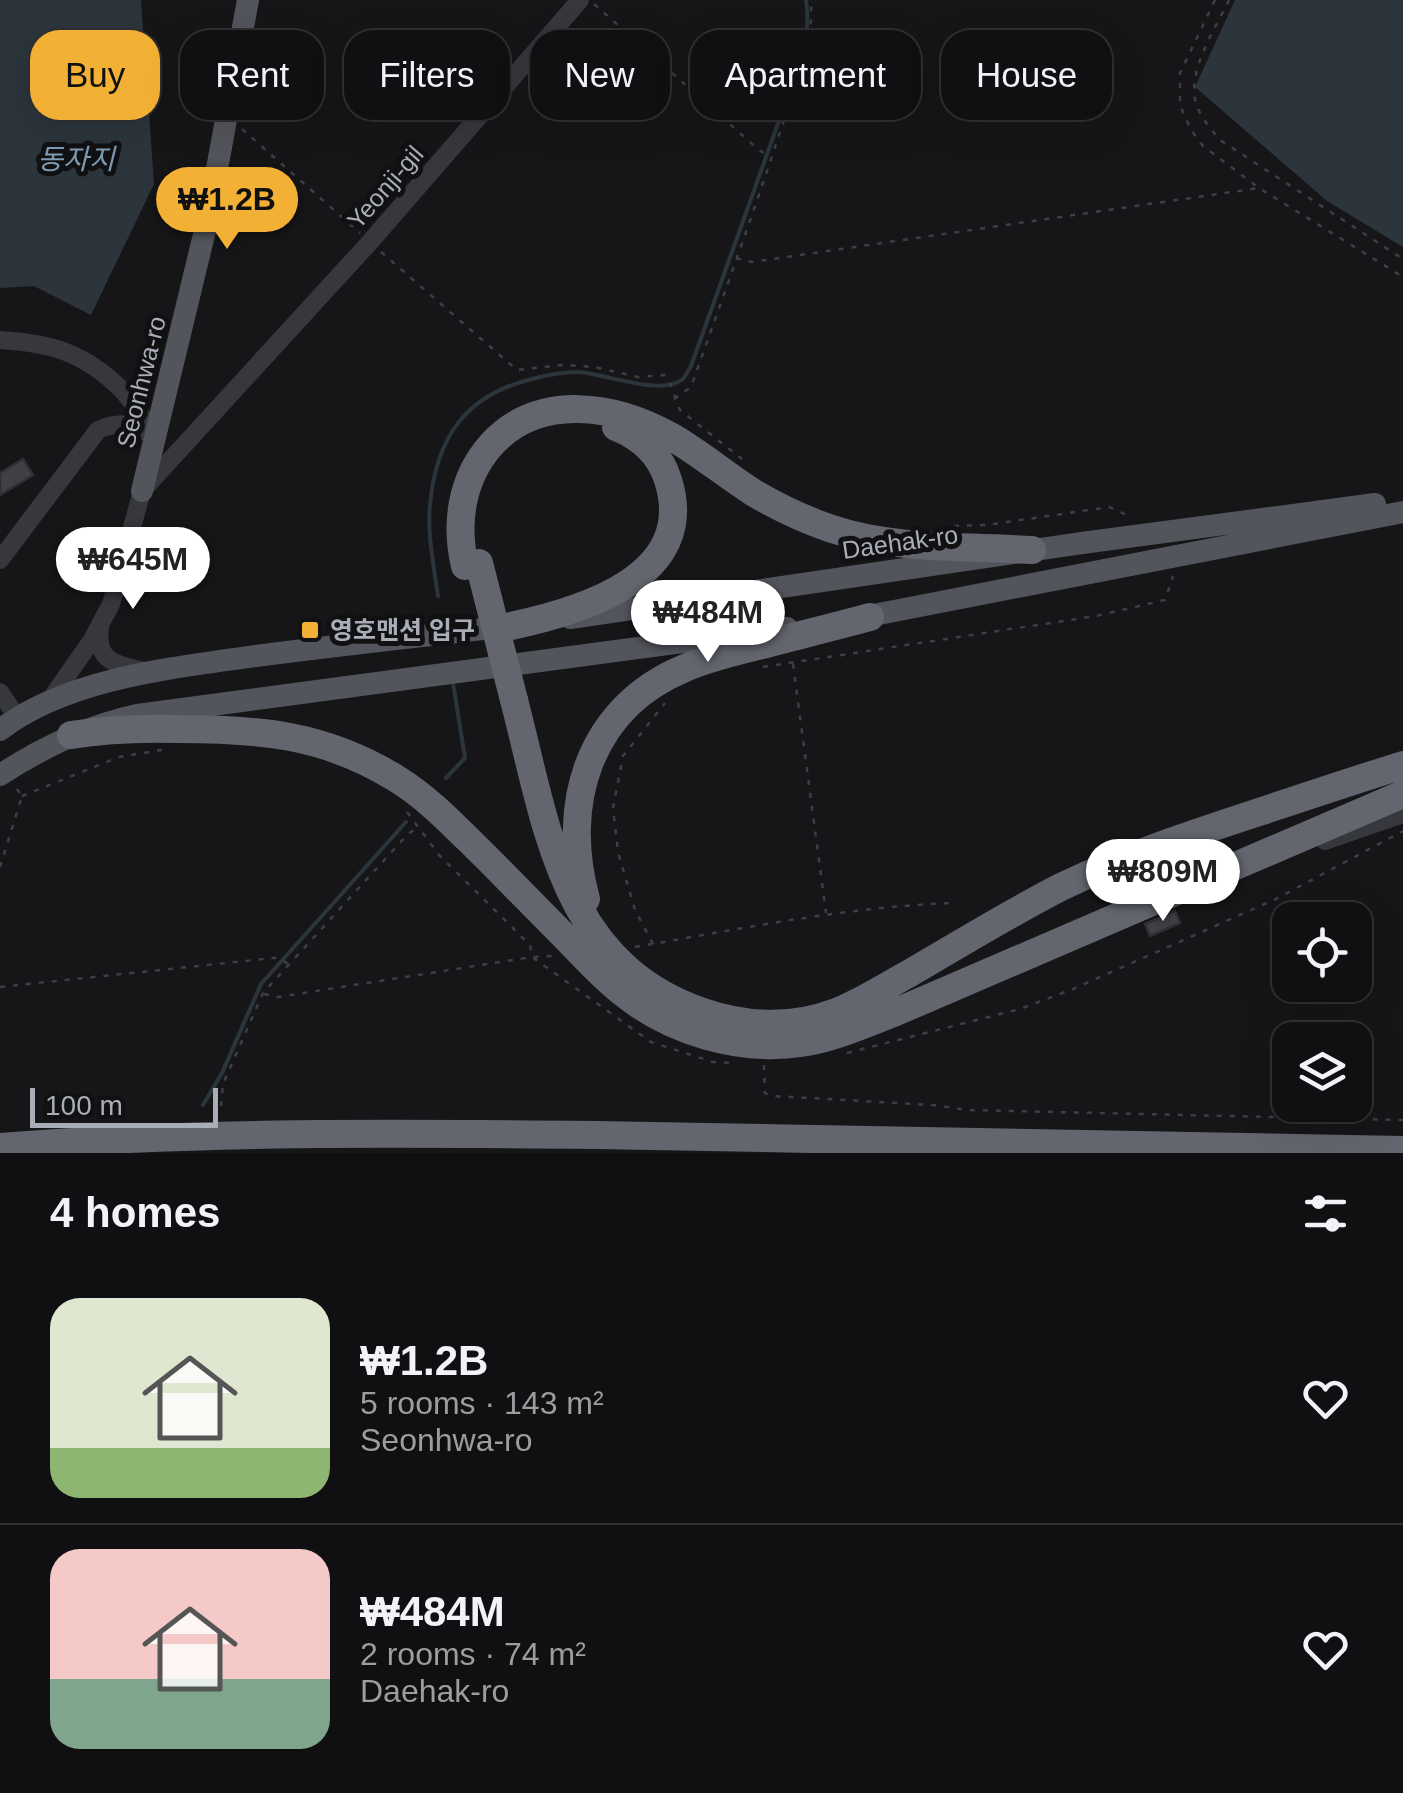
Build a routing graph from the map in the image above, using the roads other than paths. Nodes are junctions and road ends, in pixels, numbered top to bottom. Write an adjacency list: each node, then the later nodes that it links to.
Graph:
1 (248, 0): 4 (main road, Seonhwa-ro)
2 (580, 0): 5 (street, Yeonji-gil)
3 (0, 340): 4 (street)
4 (156, 437): 5 (main road, Seonhwa-ro); 9 (street)
5 (142, 491): 12 (street, Seonhwa-ro)
6 (1403, 500): 8 (main road, Daehak-ro)
7 (1403, 512): 11 (main road)
8 (1032, 550): 10 (highway); 13 (main road, Daehak-ro)
9 (0, 560)
10 (472, 565): 13 (highway); 24 (highway, bridge)
11 (870, 617): 18 (main road); 24 (highway)
12 (100, 624): 14 (street); 16 (street, Seonhwa-ro)
13 (511, 626): 14 (main road, Daehak-ro)
14 (145, 672): 16 (main road, Daehak-ro)
15 (0, 692): 17 (street)
16 (50, 700): 17 (main road, Daehak-ro)
17 (9, 724)
18 (71, 735): 20 (main road); 24 (highway)
19 (1403, 765): 24 (highway)
20 (2, 773)
21 (1403, 794): 23 (highway)
22 (1403, 814): 23 (street)
23 (1183, 889): 24 (highway)
24 (610, 953)
25 (0, 1147): 26 (highway)
26 (1403, 1150)

